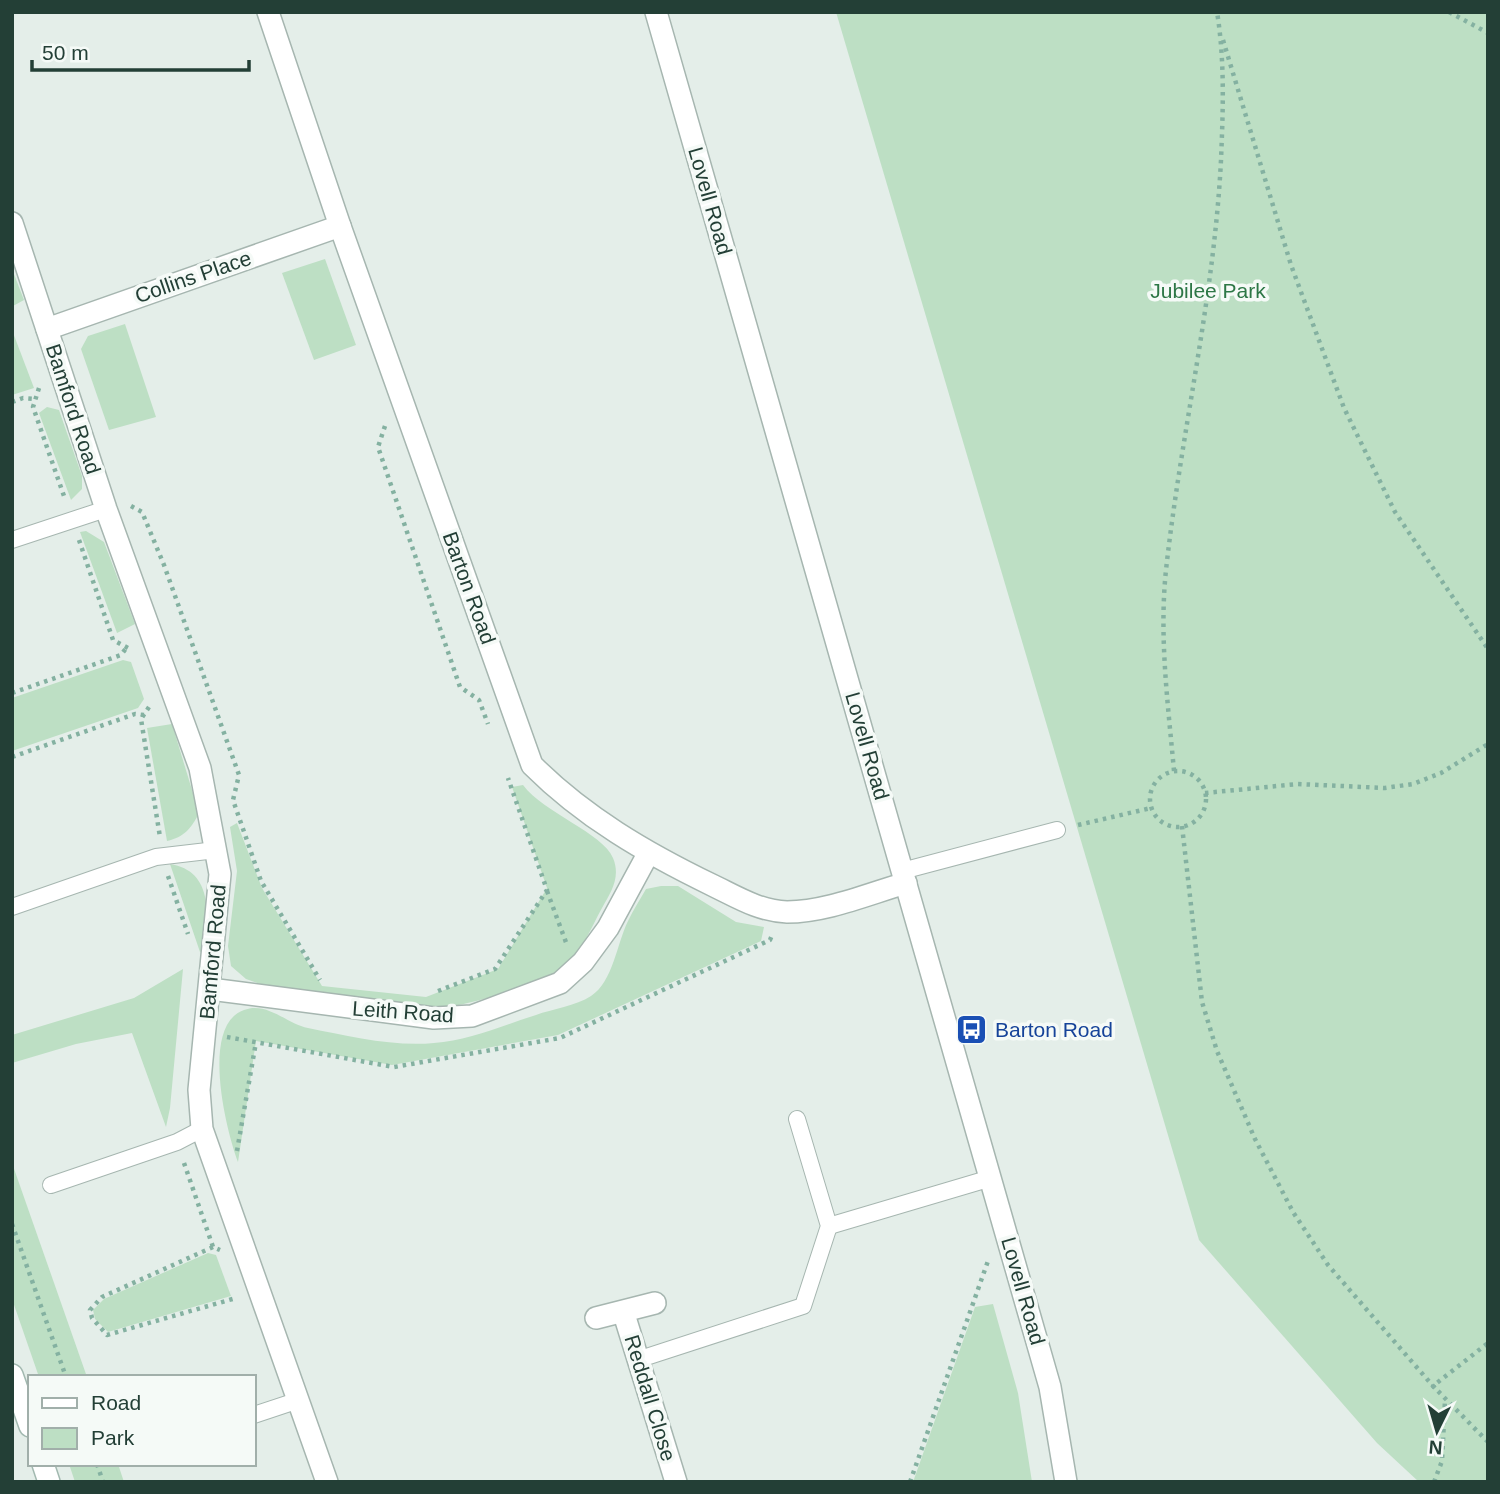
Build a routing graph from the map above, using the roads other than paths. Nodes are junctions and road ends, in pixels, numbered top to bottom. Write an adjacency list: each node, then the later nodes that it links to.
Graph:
1 (268, 12): 4 (street, Barton Road)
2 (656, 12): 11 (street, Lovell Road)
3 (12, 223): 5 (street, Bamford Road)
4 (340, 226): 5 (street, Collins Place); 10 (street, Barton Road)
5 (47, 329): 6 (street, Bamford Road)
6 (106, 509): 7 (lane); 9 (street, Bamford Road)
7 (12, 540)
8 (1057, 830): 11 (lane)
9 (216, 850): 12 (lane); 13 (street, Bamford Road)
10 (648, 854): 11 (street, Barton Road); 13 (street, Leith Road)
11 (904, 877): 16 (street, Lovell Road)
12 (12, 907)
13 (210, 989): 15 (street, Bamford Road)
14 (797, 1119): 18 (lane)
15 (202, 1129): 17 (lane); 24 (street, Bamford Road)
16 (990, 1178): 18 (lane); 29 (street, Lovell Road)
17 (51, 1185)
18 (829, 1226): 22 (lane)
19 (655, 1303): 20 (street, Reddall Close)
20 (624, 1314): 21 (street, Reddall Close); 22 (street, Reddall Close)
21 (596, 1318)
22 (638, 1360): 28 (street, Reddall Close)
23 (12, 1376): 26 (street)
24 (299, 1400): 25 (lane); 27 (street, Bamford Road)
25 (256, 1414)
26 (28, 1420)
27 (327, 1482)
28 (676, 1482)
29 (1066, 1482)

